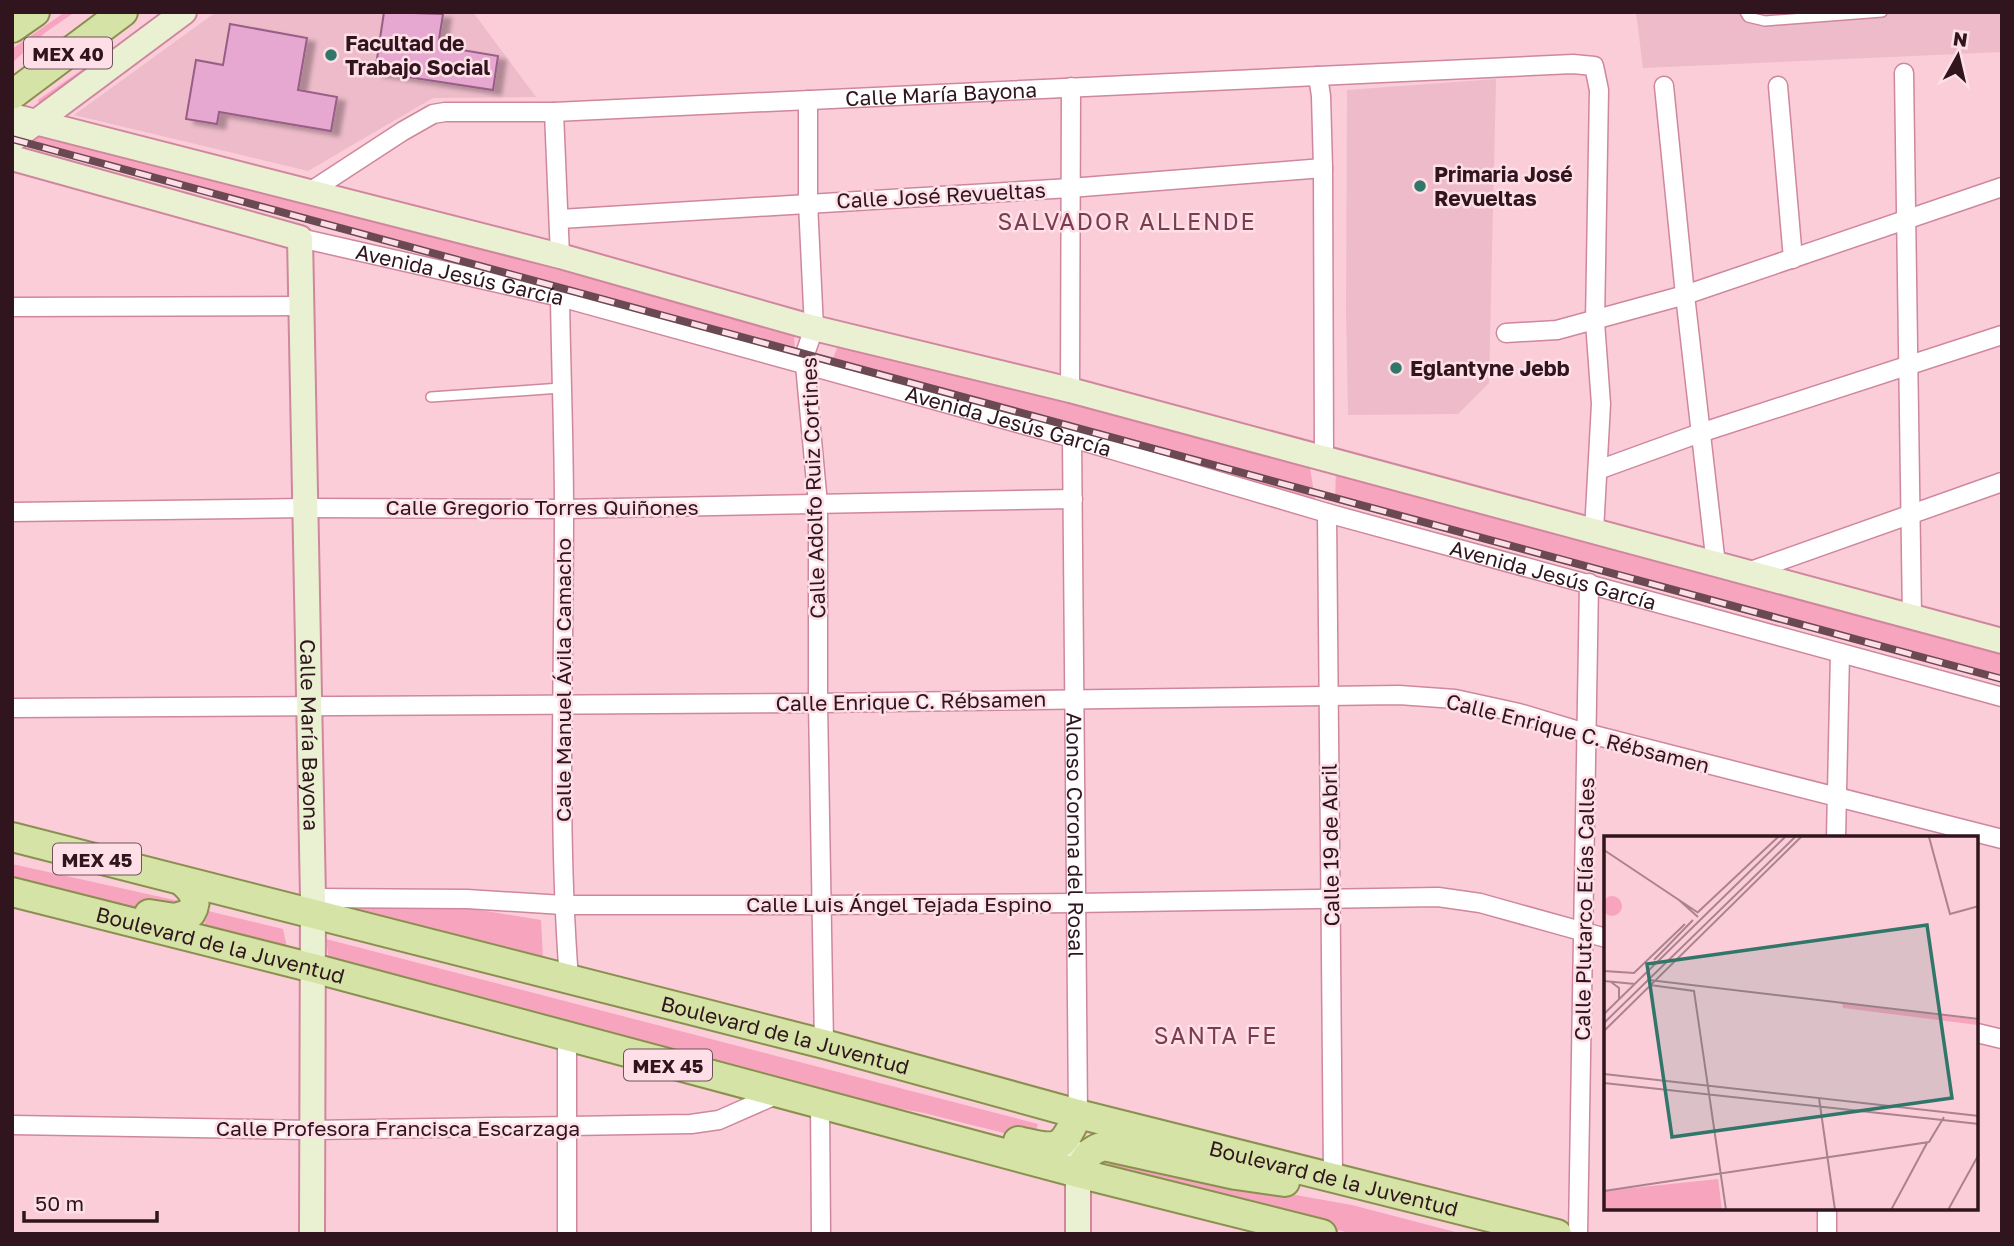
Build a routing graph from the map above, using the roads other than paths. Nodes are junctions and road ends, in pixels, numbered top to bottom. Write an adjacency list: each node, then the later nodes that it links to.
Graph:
1 (20, 12): 8 (main road)
2 (35, 12): 8 (main road, MEX 40)
3 (94, 12): 11 (main road)
4 (123, 12): 15 (main road, MEX 40)
5 (184, 12): 18 (street)
6 (1882, 12): 7 (lane)
7 (1747, 15)
8 (12, 26)
9 (1903, 73): 27 (street)
10 (1318, 76): 14 (street, Calle María Bayona); 21 (street); 35 (street, Calle María Bayona)
11 (12, 78)
12 (1664, 86): 31 (street)
13 (1778, 86): 30 (street)
14 (1071, 87): 16 (street, Calle María Bayona); 23 (street)
15 (12, 94)
16 (808, 100): 17 (street, Calle María Bayona); 25 (street, Calle Adolfo Ruiz Cortines)
17 (554, 112): 24 (street, Calle María Bayona); 26 (street)
18 (24, 119): 19 (street); 24 (street, Avenida Jesús García)
19 (12, 140)
20 (12, 158): 28 (street, Avenida Jesús García)
21 (1323, 168): 23 (street, Calle José Revueltas); 46 (street)
22 (2002, 187): 27 (street)
23 (1070, 188): 25 (street, Calle José Revueltas); 42 (street)
24 (311, 191): 29 (street, Avenida Jesús García)
25 (808, 203): 26 (street, Calle José Revueltas); 36 (street, Calle Adolfo Ruiz Cortines)
26 (559, 219): 29 (street)
27 (1905, 220): 30 (street); 40 (street)
28 (300, 238): 32 (street, Avenida Jesús García); 33 (street, Calle María Bayona)
29 (560, 256): 36 (street, Avenida Jesús García)
30 (1793, 259): 31 (street)
31 (1685, 295): 35 (street); 44 (street)
32 (559, 298): 39 (street, Avenida Jesús García); 41 (street, Calle Manuel Ávila Camacho)
33 (301, 306): 34 (street); 51 (street, Calle María Bayona)
34 (12, 307)
35 (1595, 322): 37 (street); 47 (street)
36 (814, 328): 39 (street, Calle Adolfo Ruiz Cortines); 42 (street, Avenida Jesús García)
37 (1506, 333)
38 (2002, 335): 40 (street)
39 (805, 365): 45 (street, Avenida Jesús García); 50 (street, Calle Adolfo Ruiz Cortines)
40 (1908, 367): 44 (street); 55 (street)
41 (561, 388): 43 (lane); 52 (street, Calle Manuel Ávila Camacho)
42 (1070, 390): 46 (street, Avenida Jesús García)
43 (431, 397)
44 (1700, 433): 47 (street); 57 (street)
45 (1072, 438): 49 (street, Alonso Corona del Rosal); 54 (street, Avenida Jesús García)
46 (1324, 457): 56 (street, Avenida Jesús García)
47 (1598, 470): 56 (street)
48 (2002, 482): 55 (street)
49 (1073, 499): 50 (street, Calle Gregorio Torres Quiñones); 65 (street, Alonso Corona del Rosal)
50 (818, 504): 52 (street, Calle Gregorio Torres Quiñones); 66 (street, Calle Adolfo Ruiz Cortines)
51 (305, 508): 52 (street, Calle Gregorio Torres Quiñones); 53 (street, Calle Gregorio Torres Quiñones); 68 (street, Calle María Bayona)
52 (564, 509): 67 (street, Calle Manuel Ávila Camacho)
53 (12, 512)
54 (1327, 513): 59 (street, Avenida Jesús García); 63 (street, Calle 19 de Abril)
55 (1911, 513): 58 (street); 60 (street)
56 (1594, 531): 57 (street, Avenida Jesús García)
57 (1716, 565): 58 (street, Avenida Jesús García)
58 (1746, 573): 60 (street, Avenida Jesús García)
59 (1588, 583): 62 (street, Avenida Jesús García); 70 (street, Calle Plutarco Elías Calles)
60 (1912, 618): 61 (street, Avenida Jesús García)
61 (2000, 639)
62 (1840, 653): 64 (street, Avenida Jesús García); 71 (street)
63 (1328, 695): 65 (street, Calle Enrique C. Rébsamen); 70 (street, Calle Enrique C. Rébsamen); 77 (street, Calle 19 de Abril)
64 (2002, 697)
65 (1074, 699): 66 (street, Calle Enrique C. Rébsamen); 78 (street, Alonso Corona del Rosal)
66 (818, 703): 67 (street, Calle Enrique C. Rébsamen); 80 (street, Calle Adolfo Ruiz Cortines)
67 (561, 704): 68 (street, Calle Enrique C. Rébsamen); 79 (street, Calle Manuel Ávila Camacho)
68 (309, 706): 69 (street, Calle Enrique C. Rébsamen); 81 (street, Calle María Bayona)
69 (12, 708)
70 (1586, 733): 71 (street, Calle Enrique C. Rébsamen); 82 (street, Calle Plutarco Elías Calles)
71 (1837, 797): 72 (street); 74 (street, Calle Enrique C. Rébsamen)
72 (1836, 836)
73 (12, 837): 75 (main road, Boulevard de la Juventud / MEX 45)
74 (2002, 839)
75 (183, 882): 76 (main road); 81 (main road, Boulevard de la Juventud / MEX 45)
76 (14, 892): 84 (main road, Boulevard de la Juventud / MEX 45)
77 (1330, 898): 78 (street, Calle Luis Ángel Tejada Espino); 82 (street, Calle Luis Ángel Tejada Espino); 98 (street, Calle 19 de Abril)
78 (1076, 903): 80 (street, Calle Luis Ángel Tejada Espino); 92 (street, Alonso Corona del Rosal)
79 (563, 905): 80 (street, Calle Luis Ángel Tejada Espino); 81 (street, Calle Luis Ángel Tejada Espino); 85 (street, Calle Manuel Ávila Camacho)
80 (821, 905): 89 (street, Calle Adolfo Ruiz Cortines)
81 (313, 906): 84 (street, Calle María Bayona); 85 (main road, Boulevard de la Juventud / MEX 45)
82 (1583, 932): 83 (street, Calle Luis Ángel Tejada Espino); 106 (street, Calle Plutarco Elías Calles)
83 (1604, 937)
84 (313, 968): 87 (main road, Boulevard de la Juventud / MEX 45); 96 (street, Calle María Bayona)
85 (569, 979): 89 (main road, Boulevard de la Juventud / MEX 45)
86 (1979, 1033): 88 (street)
87 (567, 1038): 90 (main road, Boulevard de la Juventud / MEX 45); 95 (street)
88 (2002, 1039)
89 (824, 1044): 92 (main road, Boulevard de la Juventud / MEX 45)
90 (778, 1094): 91 (main road, Boulevard de la Juventud / MEX 45); 95 (street, Calle Profesora Francisca Escarzaga)
91 (820, 1104): 93 (main road, Boulevard de la Juventud / MEX 45); 102 (street)
92 (1078, 1114): 93 (main road); 97 (street, Alonso Corona del Rosal); 98 (main road, Boulevard de la Juventud / MEX 45)
93 (882, 1121): 97 (main road, Boulevard de la Juventud / MEX 45)
94 (12, 1125): 96 (street, Calle Profesora Francisca Escarzaga)
95 (566, 1128): 96 (street, Calle Profesora Francisca Escarzaga); 101 (street)
96 (311, 1130): 100 (street, Calle María Bayona)
97 (1078, 1173): 98 (main road); 103 (street, Alonso Corona del Rosal); 104 (main road, Boulevard de la Juventud / MEX 45)
98 (1325, 1176): 105 (main road, Boulevard de la Juventud / MEX 45)
99 (1827, 1211): 107 (street)
100 (312, 1234)
101 (567, 1234)
102 (821, 1234)
103 (1079, 1234)
104 (1322, 1234)
105 (1557, 1234)
106 (1578, 1234)
107 (1826, 1234)

